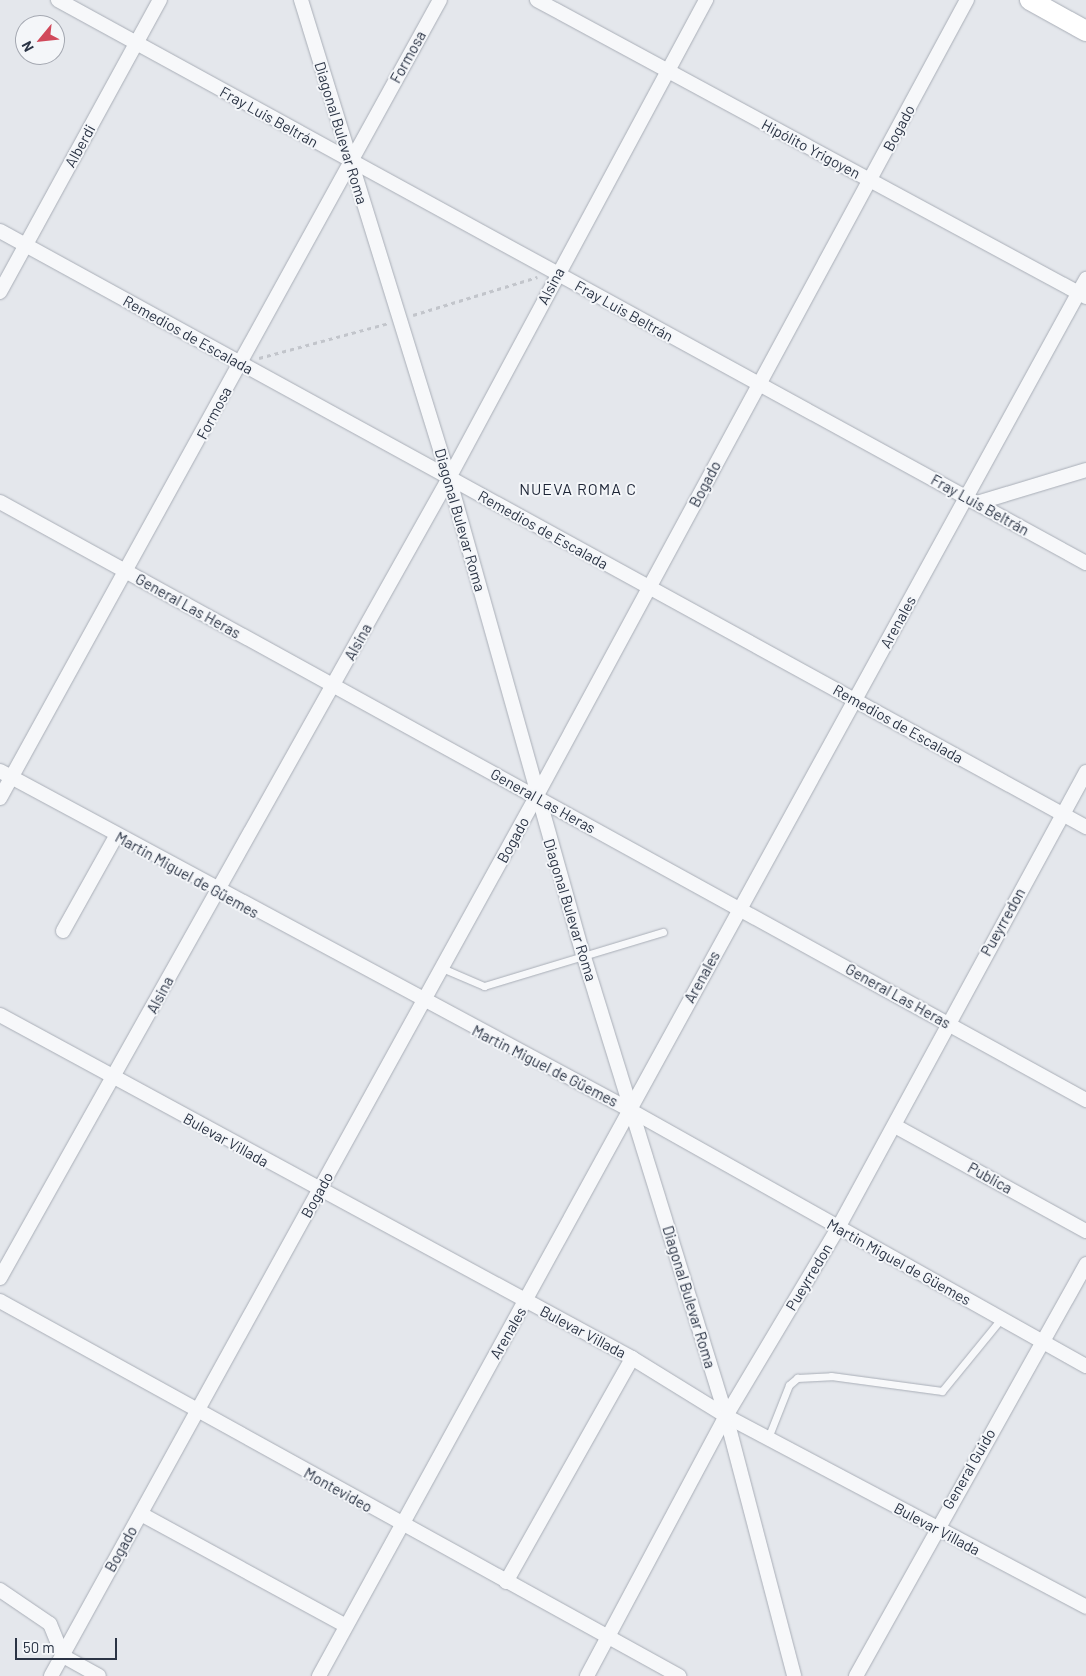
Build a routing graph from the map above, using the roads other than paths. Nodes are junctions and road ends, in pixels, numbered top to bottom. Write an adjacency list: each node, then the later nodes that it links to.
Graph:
1 (58, 0): 10 (street, Fray Luis Beltrán)
2 (160, 0): 10 (street, Alberdi)
3 (301, 0): 12 (street, Diagonal Bulevar Roma)
4 (440, 0): 12 (street, Formosa)
5 (537, 0): 11 (street, Hipólito Yrigoyen)
6 (706, 0): 11 (street, Alsina)
7 (967, 0): 13 (street, Bogado)
8 (1030, 0): 9 (main road)
9 (1086, 31)
10 (136, 43): 12 (street, Fray Luis Beltrán); 15 (street, Alberdi)
11 (668, 72): 13 (street, Hipólito Yrigoyen); 16 (street, Alsina)
12 (350, 163): 16 (street, Fray Luis Beltrán); 20 (street, Formosa); 23 (street, Diagonal Bulevar Roma)
13 (872, 181): 19 (street, Hipólito Yrigoyen); 21 (street, Bogado)
14 (0, 231): 15 (street, Remedios de Escalada)
15 (26, 245): 18 (street, Alberdi); 20 (street, Remedios de Escalada)
16 (557, 274): 21 (street, Fray Luis Beltrán); 23 (street, Alsina)
17 (1086, 278): 19 (street, Arenales)
18 (0, 292)
19 (1082, 295): 24 (street, Arenales)
20 (240, 364): 23 (street, Remedios de Escalada); 27 (street, Formosa)
21 (759, 385): 24 (street, Fray Luis Beltrán); 28 (street, Bogado)
22 (1086, 470): 24 (street)
23 (449, 478): 28 (street, Remedios de Escalada); 29 (street, Alsina); 33 (street, Diagonal Bulevar Roma)
24 (972, 501): 26 (street, Fray Luis Beltrán); 30 (street, Arenales)
25 (0, 502): 27 (street, General Las Heras)
26 (1086, 563)
27 (128, 573): 29 (street, General Las Heras); 32 (street, Formosa)
28 (648, 588): 30 (street, Remedios de Escalada); 33 (street, Bogado)
29 (333, 687): 33 (street, General Las Heras); 38 (street, Alsina)
30 (853, 700): 35 (street, Remedios de Escalada); 39 (street, Arenales)
31 (1086, 772): 35 (street, Pueyrredon)
32 (4, 776): 34 (street, Formosa); 37 (street, Martin Miguel de Güemes)
33 (536, 797): 39 (street, General Las Heras); 42 (street, Diagonal Bulevar Roma); 43 (street, Bogado)
34 (0, 798)
35 (1063, 814): 36 (street, Remedios de Escalada); 46 (street, Pueyrredon)
36 (1086, 827)
37 (116, 836): 38 (street, Martin Miguel de Güemes); 40 (street)
38 (216, 891): 44 (street, Martin Miguel de Güemes); 47 (street, Alsina)
39 (740, 908): 46 (street, General Las Heras); 49 (street, Arenales)
40 (64, 931)
41 (663, 932): 42 (lane)
42 (584, 957): 43 (lane); 49 (street, Diagonal Bulevar Roma)
43 (442, 968): 44 (street, Bogado)
44 (424, 1003): 49 (street, Martin Miguel de Güemes); 51 (street, Bogado)
45 (0, 1015): 47 (street, Bulevar Villada)
46 (948, 1024): 48 (street, General Las Heras); 50 (street, Pueyrredon)
47 (115, 1078): 51 (street, Bulevar Villada); 55 (street, Alsina)
48 (1086, 1100)
49 (630, 1110): 52 (street, Martin Miguel de Güemes); 57 (street, Arenales); 63 (street, Diagonal Bulevar Roma)
50 (895, 1126): 52 (street, Pueyrredon); 53 (street, Publica)
51 (319, 1191): 57 (street, Bulevar Villada); 62 (street, Bogado)
52 (838, 1228): 58 (street, Martin Miguel de Güemes); 63 (street, Pueyrredon)
53 (1086, 1231)
54 (1086, 1264): 59 (street, General Guido)
55 (0, 1278)
56 (0, 1301): 62 (street, Montevideo)
57 (526, 1301): 60 (street, Bulevar Villada); 66 (street, Arenales)
58 (1001, 1319): 59 (street, Martin Miguel de Güemes); 64 (lane)
59 (1042, 1342): 61 (street, Martin Miguel de Güemes); 67 (street, General Guido)
60 (632, 1358): 63 (street, Bulevar Villada); 68 (street)
61 (1086, 1366)
62 (197, 1411): 65 (street, Bogado); 66 (street, Montevideo)
63 (726, 1416): 64 (street, Bulevar Villada); 72 (street, Pueyrredon); 79 (street, Diagonal Bulevar Roma)
64 (768, 1438): 67 (street, Bulevar Villada)
65 (141, 1514): 71 (street); 73 (street, Bogado)
66 (399, 1524): 68 (street, Montevideo); 71 (street, Arenales)
67 (935, 1528): 70 (street, Bulevar Villada); 80 (street, General Guido)
68 (506, 1582): 72 (street, Montevideo)
69 (0, 1590): 73 (street)
70 (1086, 1608)
71 (345, 1625): 76 (street, Arenales)
72 (606, 1638): 77 (street, Pueyrredon); 78 (street, Montevideo)
73 (63, 1656): 74 (street, Bogado); 75 (street)
74 (51, 1676)
75 (100, 1676)
76 (319, 1676)
77 (587, 1676)
78 (679, 1676)
79 (794, 1676)
80 (856, 1676)

